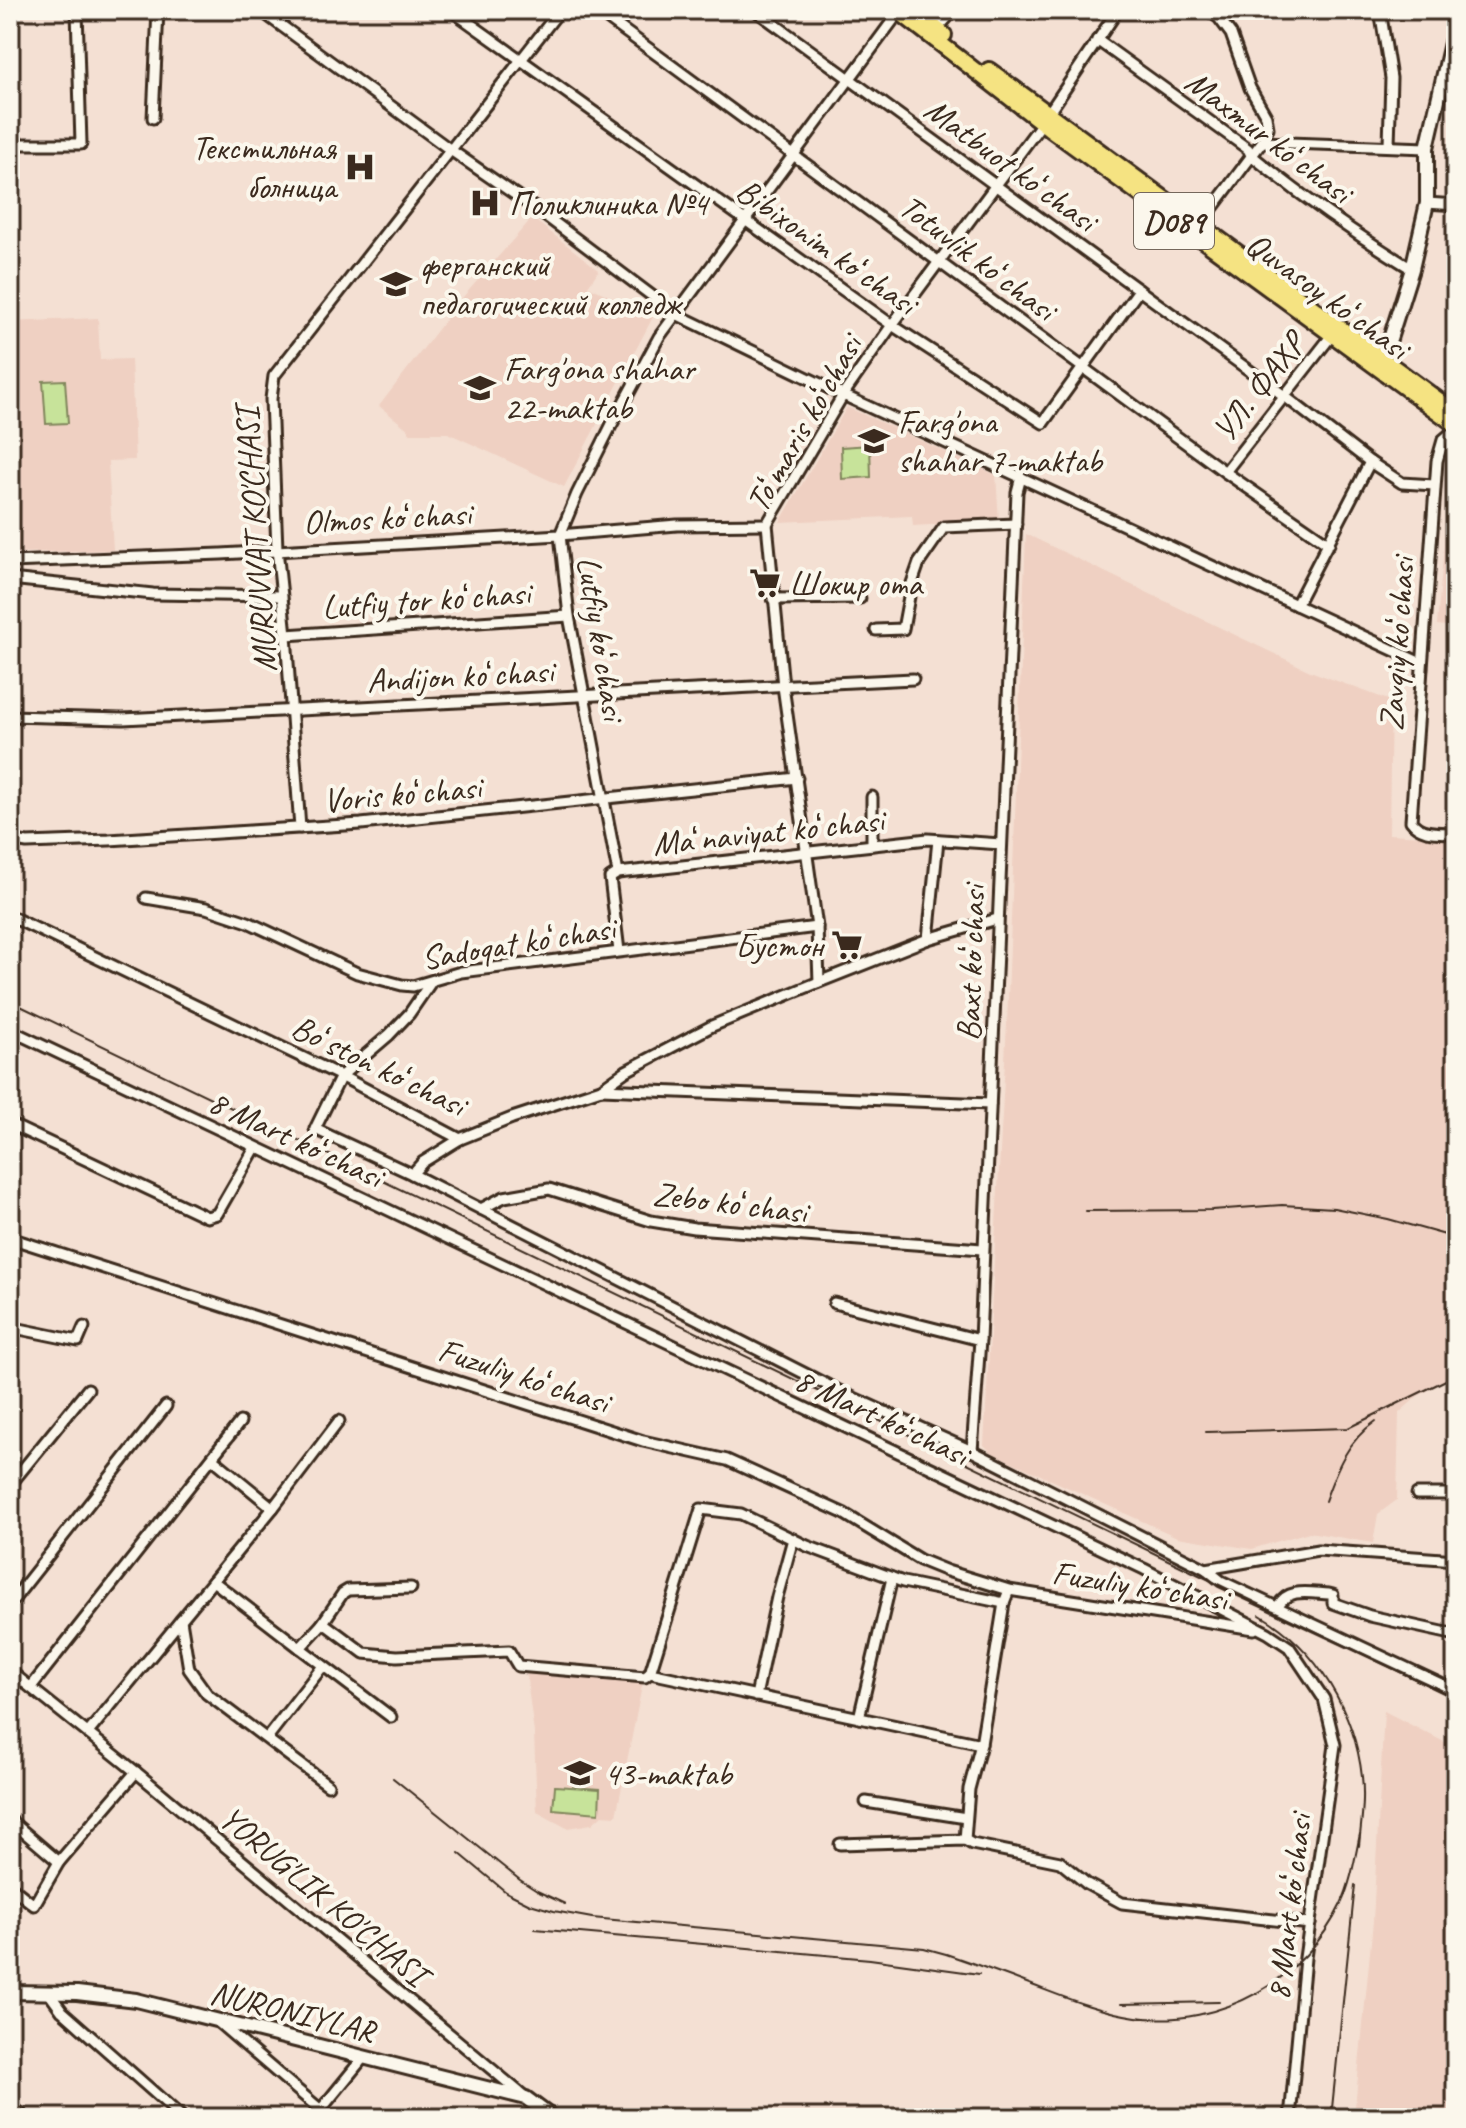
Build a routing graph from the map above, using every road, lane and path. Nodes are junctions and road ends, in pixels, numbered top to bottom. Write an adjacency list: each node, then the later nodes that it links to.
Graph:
1 (77, 10): 21 (street)
2 (158, 10): 18 (street)
3 (260, 10): 24 (street)
4 (451, 10): 16 (street, Bibixonim koʻchasi)
5 (560, 10): 16 (street, MURUVVAT KO'CHASI)
6 (596, 10): 25 (street, Totuvlik koʻchasi)
7 (755, 10): 17 (street, Matbuot koʻchasi)
8 (954, 10): 14 (street)
9 (1118, 10): 15 (street, Toʻmaris koʻchasi)
10 (1208, 10): 20 (street)
11 (1380, 10): 22 (street)
12 (903, 11): 14 (main road, Quvasoy koʻchasi / D089); 17 (street, Lutfiy koʻchasi); 19 (main road, Quvasoy koʻchasi / D089)
13 (1456, 21): 23 (main road)
14 (940, 32): 19 (main road, Quvasoy koʻchasi / D089)
15 (1097, 40): 19 (street, Toʻmaris koʻchasi); 26 (street, Maxmur koʻchasi)
16 (523, 61): 24 (street, MURUVVAT KO'CHASI); 30 (street, Bibixonim koʻchasi)
17 (849, 77): 25 (street, Lutfiy koʻchasi); 27 (street, Matbuot koʻchasi)
18 (153, 118)
19 (1045, 118): 27 (street, Toʻmaris koʻchasi); 31 (main road, Quvasoy koʻchasi / D089); 37 (main road, Quvasoy koʻchasi / D089)
20 (1262, 142): 22 (street); 26 (street)
21 (10, 144)
22 (1389, 145): 23 (street)
23 (1427, 148): 28 (main road)
24 (452, 151): 35 (street); 52 (street, MURUVVAT KO'CHASI)
25 (793, 153): 30 (street, Lutfiy koʻchasi); 32 (street, Totuvlik koʻchasi)
26 (1251, 155): 31 (street); 33 (street, Maxmur koʻchasi)
27 (995, 184): 32 (street, Toʻmaris koʻchasi); 34 (street, Matbuot koʻchasi)
28 (1427, 203): 29 (street); 33 (main road)
29 (1456, 205)
30 (746, 220): 35 (street, Lutfiy koʻchasi); 36 (street, Bibixonim koʻchasi)
31 (1196, 224): 38 (main road, Quvasoy koʻchasi / D089)
32 (939, 260): 36 (street, Toʻmaris koʻchasi); 39 (street, Totuvlik koʻchasi)
33 (1412, 269): 38 (main road)
34 (1139, 290): 39 (street); 41 (street, Matbuot koʻchasi)
35 (676, 314): 40 (street); 50 (street, Lutfiy koʻchasi)
36 (892, 325): 39 (street, Bibixonim koʻchasi); 40 (street, Toʻmaris koʻchasi)
37 (1332, 335): 41 (street, УЛ. ФАХР); 43 (main road, Quvasoy koʻchasi / D089)
38 (1381, 356): 42 (main road, Quvasoy koʻchasi / D089)
39 (1083, 367): 45 (street, Totuvlik koʻchasi)
40 (843, 395): 46 (street); 48 (street, Toʻmaris koʻchasi)
41 (1283, 395): 44 (street, Matbuot koʻchasi); 45 (street, УЛ. ФАХР)
42 (1456, 413)
43 (1456, 427): 47 (street, Zavqiy koʻchasi)
44 (1370, 462): 47 (street, Matbuot koʻchasi); 51 (street)
45 (1225, 472): 51 (street, Totuvlik koʻchasi)
46 (1021, 477): 49 (street, Baxt koʻchasi); 58 (street)
47 (1434, 485): 62 (street, Zavqiy koʻchasi)
48 (767, 524): 50 (street, Olmos koʻchasi); 57 (street, Toʻmaris koʻchasi)
49 (1016, 524): 60 (street); 75 (street, Baxt koʻchasi)
50 (560, 535): 52 (street, Olmos koʻchasi); 59 (street, Lutfiy koʻchasi)
51 (1329, 544): 58 (street)
52 (277, 549): 53 (street, Olmos koʻchasi); 55 (street, MURUVVAT KO'CHASI)
53 (10, 562)
54 (10, 579): 55 (street)
55 (281, 596): 61 (street, MURUVVAT KO'CHASI)
56 (860, 598): 57 (street)
57 (773, 599): 64 (street, Toʻmaris koʻchasi)
58 (1296, 605): 62 (street)
59 (569, 616): 61 (street, Lutfiy tor koʻchasi); 65 (street, Lutfiy koʻchasi)
60 (876, 630)
61 (286, 635): 66 (street, MURUVVAT KO'CHASI)
62 (1421, 663): 72 (street, Zavqiy koʻchasi)
63 (913, 679): 64 (street, Andijon koʻchasi)
64 (783, 686): 65 (street, Andijon koʻchasi); 68 (street, Toʻmaris koʻchasi)
65 (584, 695): 66 (street, Andijon koʻchasi); 69 (street, Lutfiy koʻchasi)
66 (291, 709): 67 (street, Andijon koʻchasi); 71 (street, MURUVVAT KO'CHASI)
67 (10, 716)
68 (797, 778): 69 (street, Voris koʻchasi); 77 (street, Toʻmaris koʻchasi)
69 (603, 797): 71 (street, Voris koʻchasi); 78 (street, Maʻnaviyat koʻchasi)
70 (872, 797): 76 (street)
71 (300, 828): 73 (street, Voris koʻchasi)
72 (1456, 833)
73 (10, 840)
74 (938, 840): 75 (street, Maʻnaviyat koʻchasi); 76 (street, Maʻnaviyat koʻchasi); 83 (street)
75 (1001, 844): 81 (street, Baxt koʻchasi)
76 (872, 845): 77 (street, Maʻnaviyat koʻchasi)
77 (806, 853): 78 (street, Maʻnaviyat koʻchasi); 82 (street, Toʻmaris koʻchasi)
78 (618, 873): 84 (street)
79 (146, 898): 85 (street, Sadoqat koʻchasi)
80 (10, 916): 88 (street, Boʻston koʻchasi)
81 (997, 919): 83 (street, Boʻston koʻchasi); 90 (street, Baxt koʻchasi)
82 (817, 927): 84 (street, Sadoqat koʻchasi); 86 (street, Toʻmaris koʻchasi)
83 (928, 939): 86 (street, Boʻston koʻchasi)
84 (619, 951): 85 (street, Sadoqat koʻchasi)
85 (431, 982): 88 (street)
86 (819, 982): 89 (street, Boʻston koʻchasi)
87 (10, 1030): 93 (street, 8 Mart koʻchasi)
88 (341, 1076): 92 (street, Boʻston koʻchasi); 94 (street)
89 (601, 1089): 90 (street); 92 (street, Boʻston koʻchasi)
90 (990, 1104): 97 (street, Baxt koʻchasi)
91 (10, 1124): 93 (street)
92 (460, 1139): 94 (street)
93 (255, 1148): 124 (street, 8 Mart koʻchasi)
94 (412, 1174): 95 (street)
95 (481, 1209): 97 (street, Zebo koʻchasi); 106 (street)
96 (10, 1238): 118 (street, Fuzuliy koʻchasi)
97 (982, 1249): 101 (street, Baxt koʻchasi)
98 (834, 1303): 101 (street)
99 (10, 1327): 100 (street)
100 (84, 1327)
101 (980, 1340): 106 (street, Baxt koʻchasi)
102 (88, 1389): 108 (street)
103 (166, 1406): 120 (street)
104 (339, 1421): 111 (street)
105 (240, 1422): 107 (street)
106 (972, 1451): 114 (street)
107 (212, 1458): 111 (street); 130 (street)
108 (10, 1485)
109 (1417, 1494): 110 (street)
110 (1456, 1494)
111 (273, 1508): 116 (street)
112 (793, 1539): 115 (street, Fuzuliy koʻchasi); 129 (street, Fuzuliy koʻchasi); 132 (street)
113 (1456, 1560): 114 (street)
114 (1206, 1569): 121 (street)
115 (892, 1578): 119 (street, Fuzuliy koʻchasi); 134 (street)
116 (213, 1581): 122 (street); 126 (street)
117 (411, 1588): 123 (street)
118 (1009, 1590): 119 (street, Fuzuliy koʻchasi); 124 (street, Fuzuliy koʻchasi)
119 (1004, 1603): 137 (street, Fuzuliy koʻchasi)
120 (10, 1604)
121 (1278, 1606): 125 (street); 131 (street)
122 (181, 1620): 135 (street); 136 (street)
123 (322, 1624): 126 (street); 129 (street)
124 (1262, 1630): 147 (street, 8 Mart koʻchasi)
125 (1456, 1635)
126 (300, 1648): 127 (street)
127 (323, 1666): 133 (street); 136 (street)
128 (10, 1671): 130 (street, YORUG'LIK KO'CHASI)
129 (650, 1673): 132 (street)
130 (31, 1687): 135 (street, YORUG'LIK KO'CHASI)
131 (1456, 1691)
132 (756, 1696): 134 (street)
133 (391, 1717)
134 (859, 1718): 137 (street)
135 (88, 1733): 138 (street, YORUG'LIK KO'CHASI)
136 (267, 1738): 139 (street)
137 (981, 1744): 141 (street, Fuzuliy koʻchasi)
138 (136, 1772): 145 (street); 152 (street, YORUG'LIK KO'CHASI)
139 (328, 1785)
140 (866, 1802): 141 (street)
141 (966, 1818): 143 (street, Fuzuliy koʻchasi)
142 (10, 1820): 145 (street)
143 (965, 1840): 144 (street); 147 (street)
144 (840, 1844)
145 (59, 1862): 146 (street)
146 (10, 1886)
147 (1310, 1924): 159 (street, 8 Mart koʻchasi)
148 (10, 1992): 149 (main road, NURONIYLAR)
149 (49, 1993): 150 (main road, NURONIYLAR); 156 (street)
150 (218, 2022): 151 (main road, NURONIYLAR); 154 (street)
151 (363, 2058): 152 (main road, NURONIYLAR); 154 (street)
152 (526, 2098): 158 (main road, NURONIYLAR)
153 (10, 2105): 155 (street)
154 (318, 2114): 157 (street)
155 (26, 2118)
156 (183, 2118)
157 (330, 2118)
158 (553, 2118)
159 (1290, 2118)

